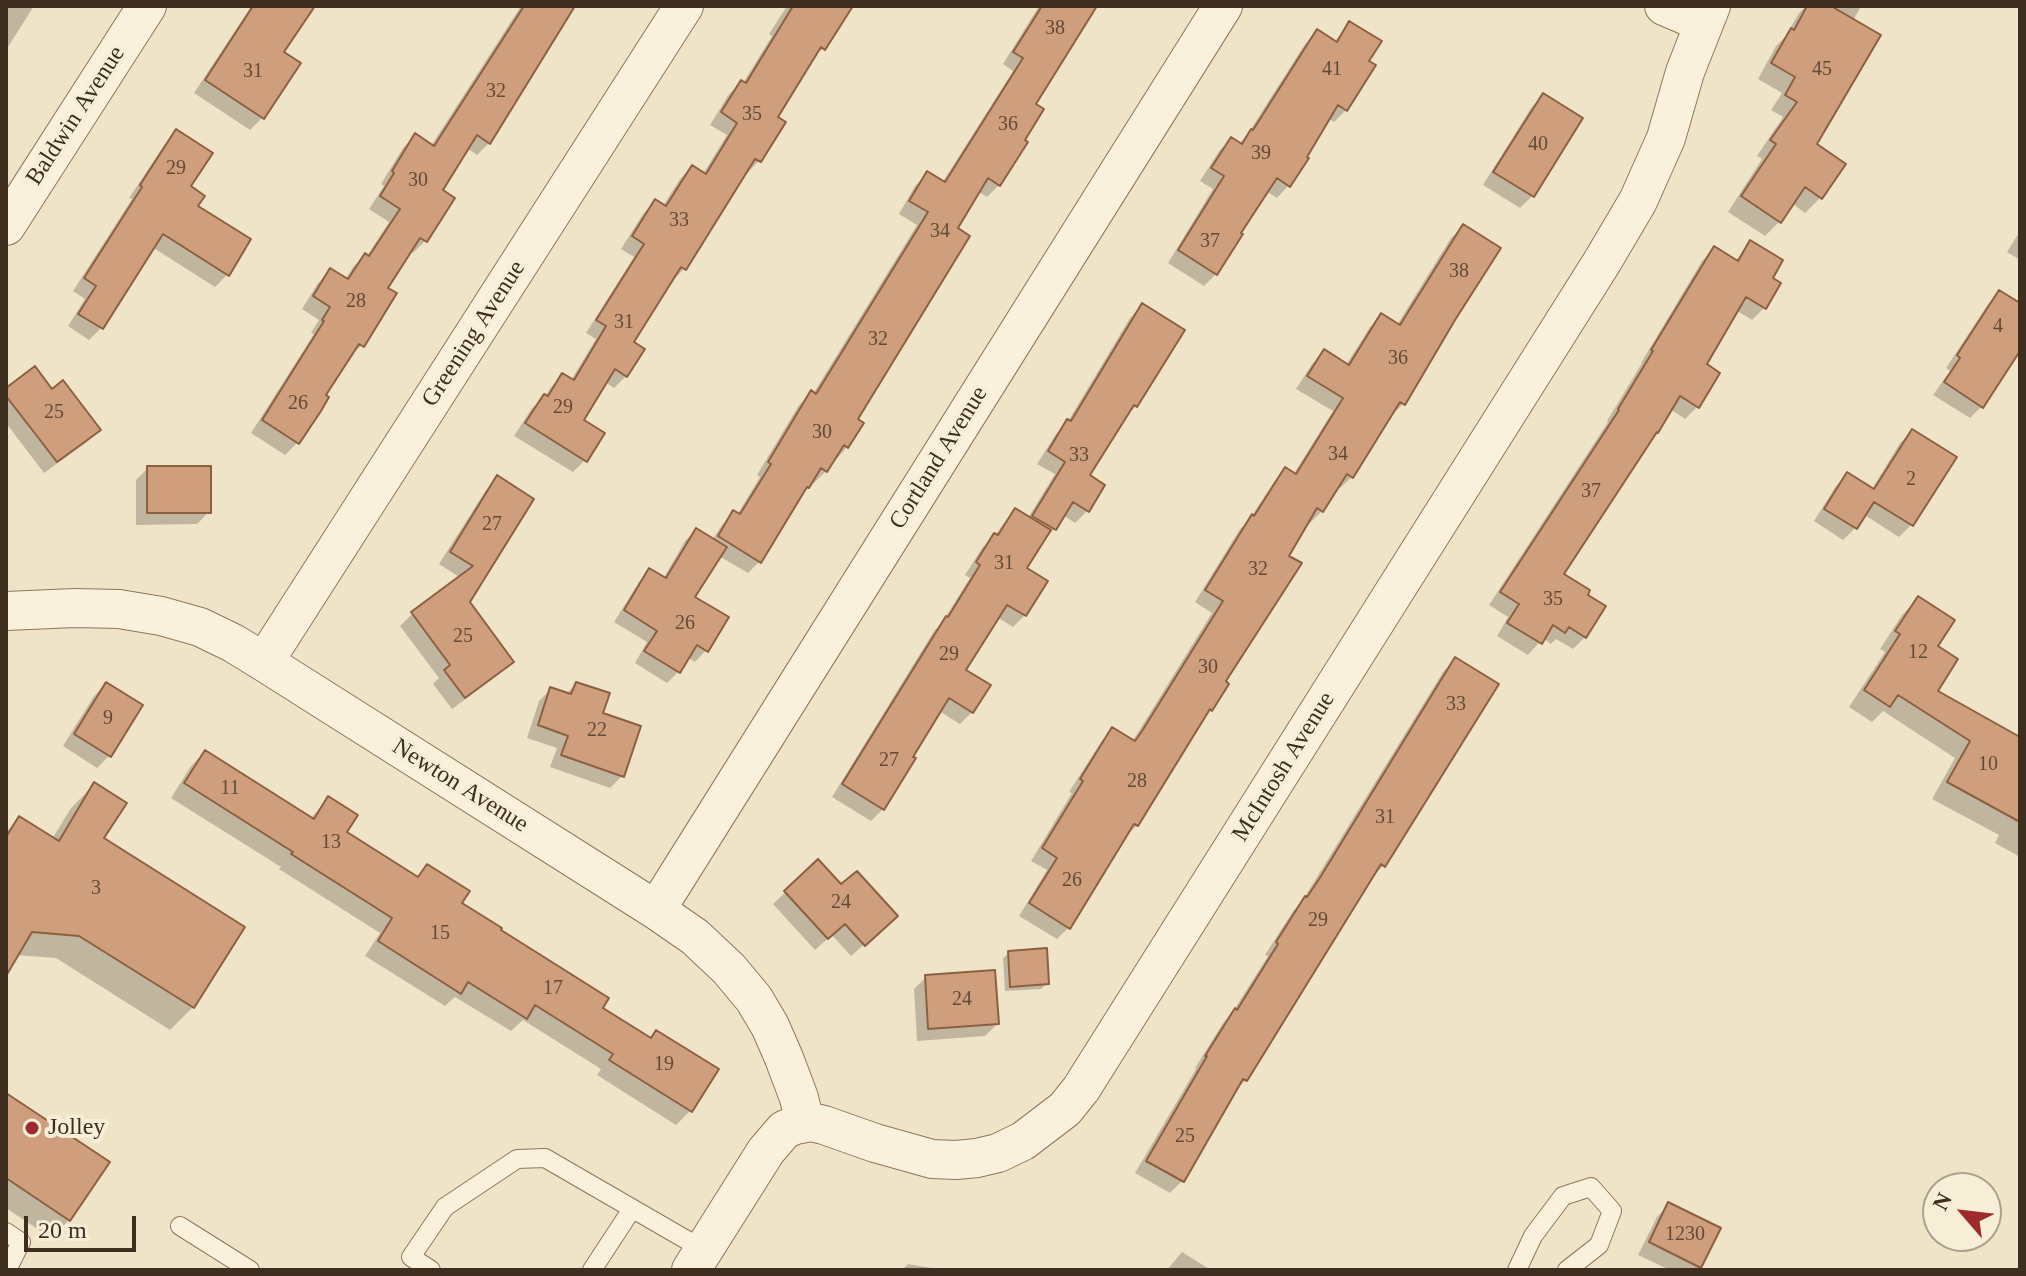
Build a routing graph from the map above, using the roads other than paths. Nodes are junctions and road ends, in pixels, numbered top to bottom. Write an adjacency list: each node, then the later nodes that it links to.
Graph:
1 (147, 6): 6 (street, Baldwin Avenue)
2 (684, 6): 8 (street, Greening Avenue)
3 (1223, 6): 9 (street, Cortland Avenue)
4 (1664, 6): 5 (street)
5 (1708, 14): 10 (street, McIntosh Avenue)
6 (6, 226)
7 (6, 611): 8 (street, Newton Avenue)
8 (264, 662): 9 (street, Newton Avenue)
9 (656, 910): 10 (street, Newton Avenue)
10 (805, 1123): 14 (street)
11 (632, 1209): 14 (lane); 17 (lane); 18 (lane)
12 (180, 1226): 16 (lane)
13 (6, 1232): 15 (lane)
14 (697, 1260)
15 (7, 1270)
16 (250, 1270)
17 (431, 1270)
18 (592, 1270)
19 (1517, 1270): 20 (lane)
20 (1567, 1270)

